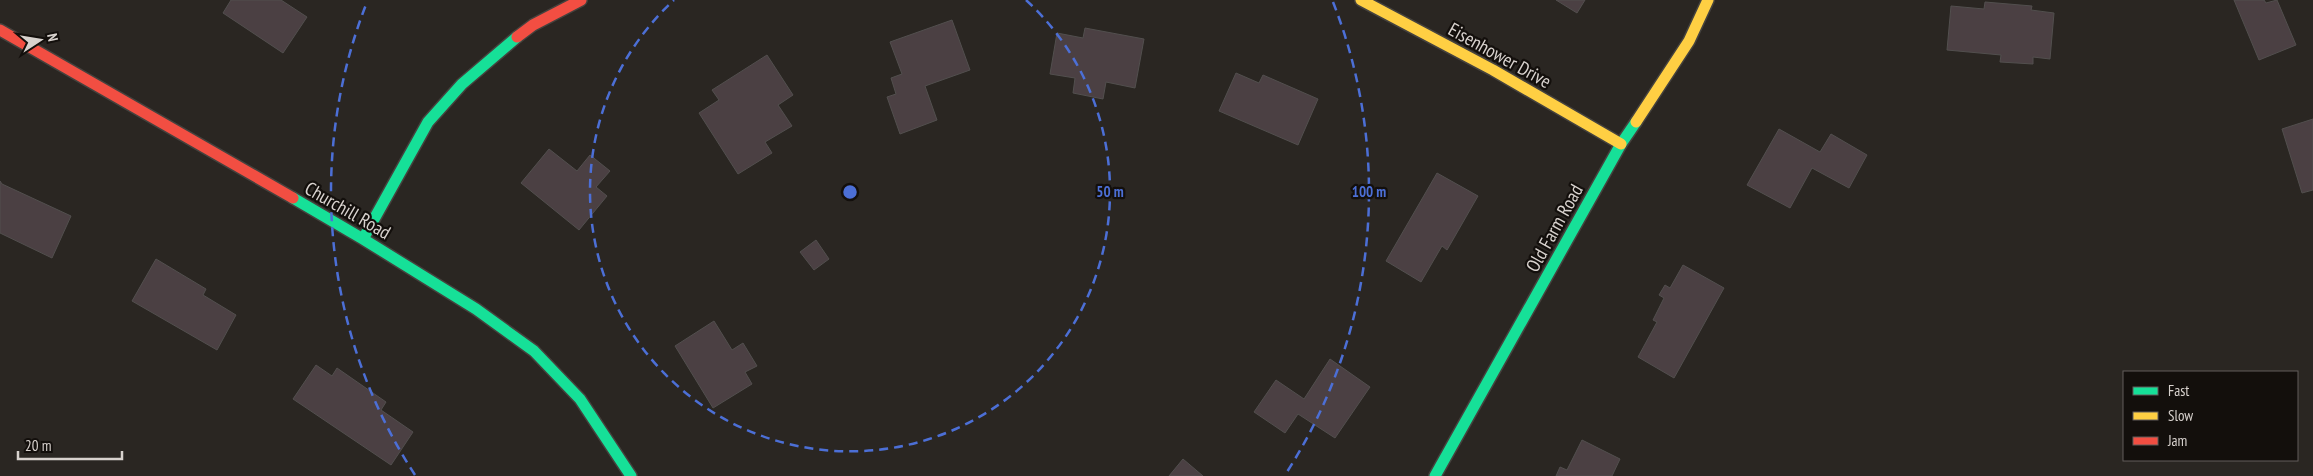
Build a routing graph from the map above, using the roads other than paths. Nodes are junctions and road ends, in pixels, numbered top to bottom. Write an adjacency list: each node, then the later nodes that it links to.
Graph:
1 (581, 0): 6 (street)
2 (1361, 0): 5 (street, Eisenhower Drive)
3 (1708, 0): 5 (street, Old Farm Road)
4 (0, 30): 6 (street, Churchill Road)
5 (1620, 144): 8 (street, Old Farm Road)
6 (363, 239): 7 (street, Churchill Road)
7 (631, 476)
8 (1434, 476)

